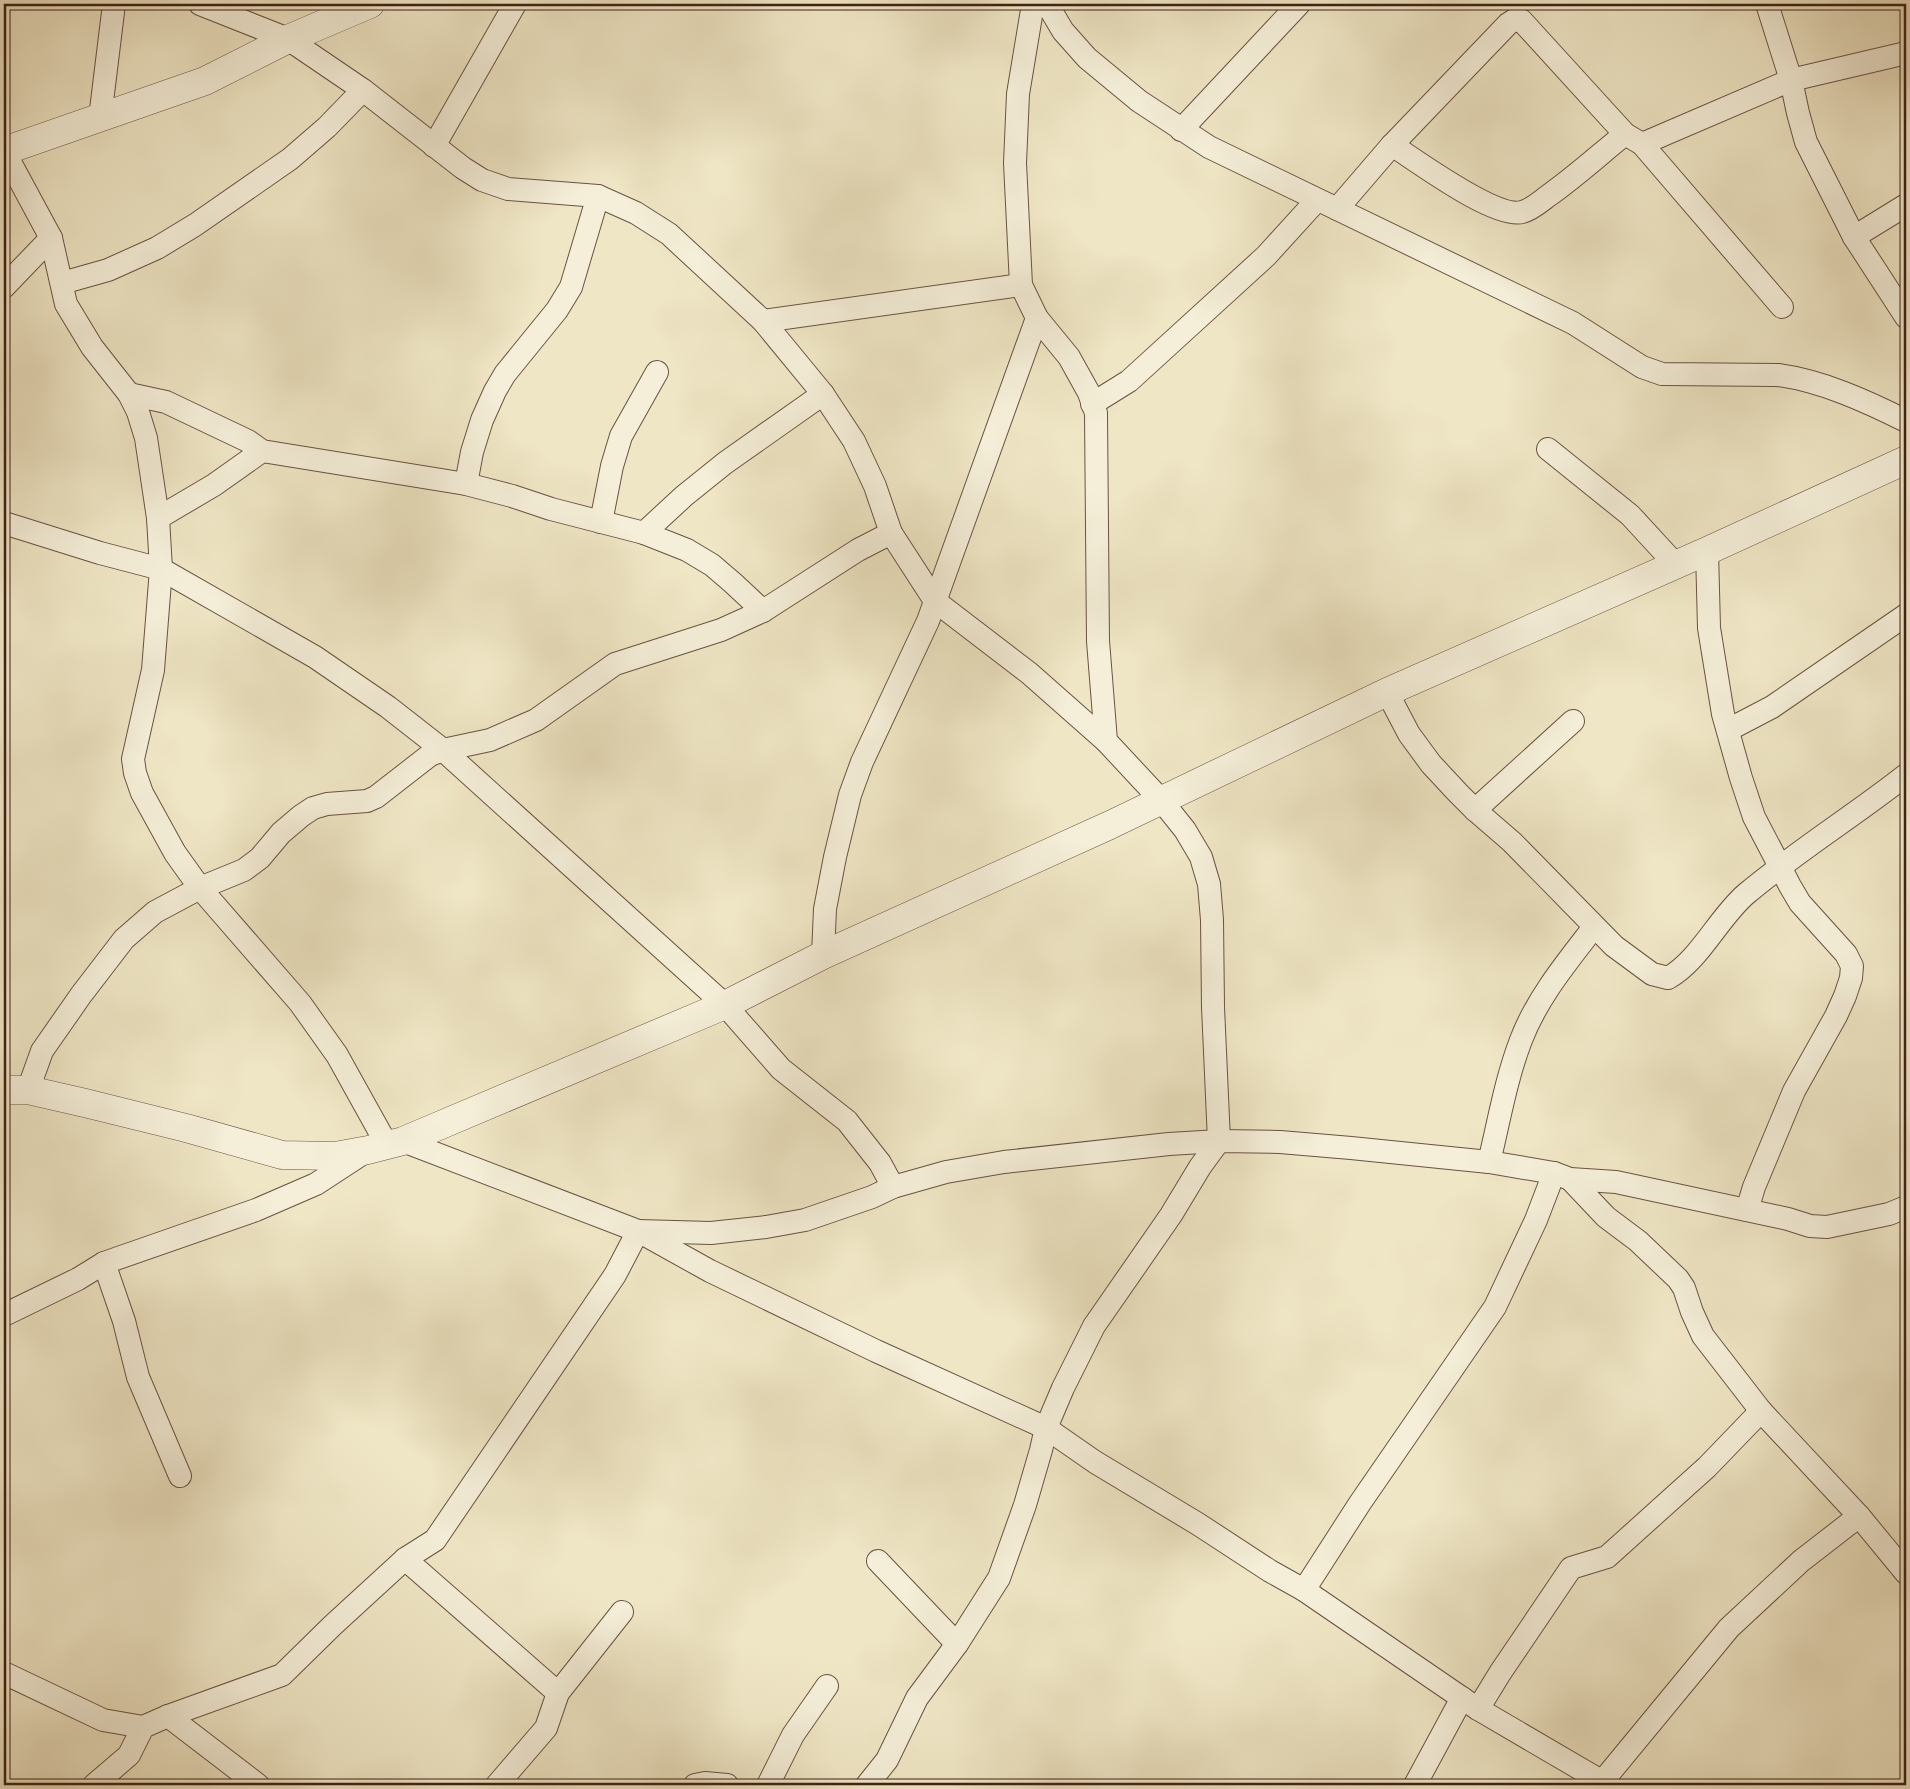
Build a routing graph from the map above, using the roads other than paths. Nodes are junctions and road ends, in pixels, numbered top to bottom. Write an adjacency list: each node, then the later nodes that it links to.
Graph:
1 (114, 4): 13 (street)
2 (200, 4): 9 (street)
3 (370, 4): 9 (street)
4 (516, 4): 17 (street)
5 (1033, 4): 25 (street)
6 (1047, 4): 14 (street)
7 (1299, 4): 14 (street)
8 (1766, 4): 11 (street)
9 (288, 39): 12 (street); 13 (street)
10 (1906, 53): 11 (street)
11 (1791, 80): 15 (street); 22 (street)
12 (363, 90): 17 (street); 24 (street)
13 (100, 118): 18 (street)
14 (1181, 130): 20 (street)
15 (1633, 139): 16 (street); 16 (street); 27 (street)
16 (1392, 145): 20 (street)
17 (434, 146): 19 (street)
18 (4, 151): 23 (street)
19 (598, 196): 30 (street); 39 (street)
20 (1327, 205): 34 (street); 35 (street)
21 (1906, 205): 22 (street)
22 (1854, 237): 28 (street)
23 (51, 238): 24 (street); 26 (street)
24 (62, 283): 32 (street)
25 (1021, 285): 29 (street); 30 (street)
26 (4, 287)
27 (1782, 307)
28 (1906, 317)
29 (1037, 318): 34 (street); 48 (street)
30 (763, 321): 33 (street)
31 (657, 372): 41 (street)
32 (129, 394): 37 (street); 40 (street)
33 (823, 394): 43 (street); 44 (street)
34 (1092, 404): 54 (street)
35 (1906, 421)
36 (1548, 449): 46 (street)
37 (262, 451): 39 (street); 40 (street)
38 (1906, 460): 45 (street)
39 (466, 484): 41 (street)
40 (158, 518): 47 (street)
41 (601, 522): 43 (street)
42 (4, 523): 47 (street)
43 (644, 533): 49 (street)
44 (891, 534): 48 (street); 49 (street)
45 (1707, 552): 46 (street); 53 (street)
46 (1676, 565): 51 (street)
47 (161, 569): 55 (street); 60 (street)
48 (935, 601): 54 (street); 62 (street)
49 (763, 611): 55 (street)
50 (1906, 616): 53 (street)
51 (1387, 692): 57 (street); 58 (street)
52 (1573, 721): 58 (street)
53 (1728, 730): 59 (street)
54 (1106, 741): 57 (street)
55 (444, 750): 60 (street); 63 (street)
56 (1906, 775): 59 (street)
57 (1161, 800): 62 (street); 65 (street)
58 (1475, 810): 61 (street)
59 (1779, 867): 61 (street); 71 (street)
60 (200, 888): 64 (street); 66 (street)
61 (1594, 927): 67 (street)
62 (823, 955): 63 (street)
63 (725, 1005): 66 (street); 69 (street)
64 (16, 1090): 66 (street)
65 (1219, 1141): 67 (street); 69 (street); 76 (street)
66 (386, 1146): 72 (street); 73 (street)
67 (1489, 1162): 68 (street)
68 (1562, 1176): 71 (street); 75 (street); 82 (street)
69 (893, 1188): 72 (street)
70 (1906, 1207): 71 (street)
71 (1747, 1210)
72 (638, 1231): 76 (street); 79 (street)
73 (104, 1263): 74 (street); 77 (street)
74 (4, 1315)
75 (1761, 1411): 78 (street); 88 (street)
76 (1046, 1428): 82 (street); 84 (street)
77 (180, 1476)
78 (1858, 1516): 81 (street); 91 (street)
79 (405, 1559): 87 (street); 89 (street)
80 (878, 1561): 84 (street)
81 (1906, 1573)
82 (1304, 1590): 88 (street)
83 (622, 1612): 87 (street)
84 (957, 1644): 98 (street)
85 (4, 1673): 90 (street)
86 (827, 1686): 97 (street)
87 (558, 1693): 94 (street)
88 (1470, 1704): 91 (street); 99 (street)
89 (168, 1716): 90 (street); 93 (street)
90 (142, 1727): 92 (street)
91 (1605, 1784)
92 (94, 1785)
93 (258, 1785)
94 (500, 1785)
95 (695, 1785): 96 (street)
96 (727, 1785)
97 (768, 1785)
98 (867, 1785)
99 (1415, 1785)

